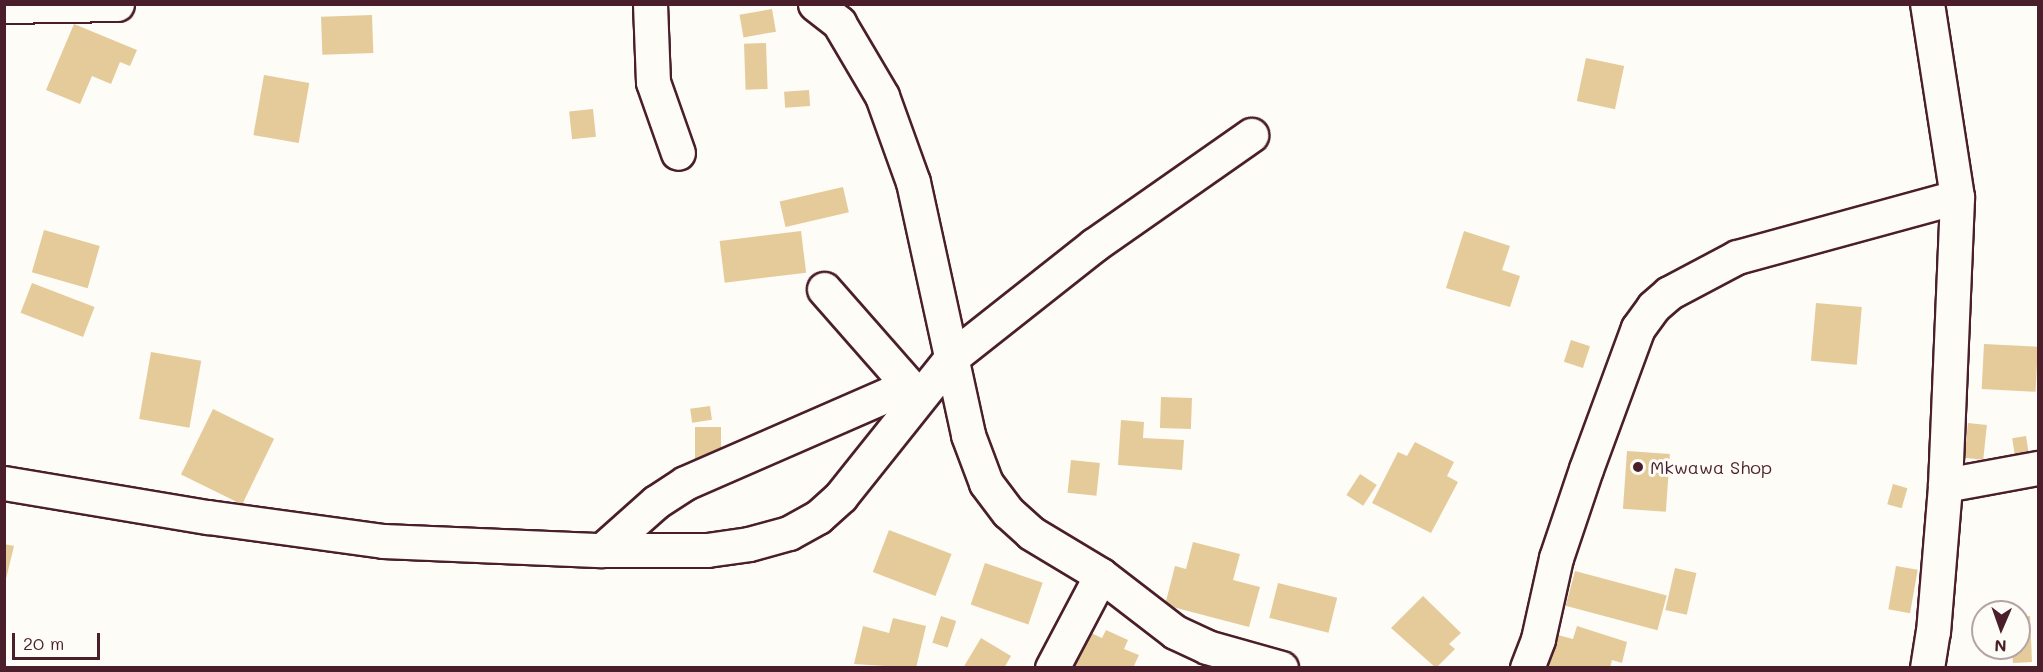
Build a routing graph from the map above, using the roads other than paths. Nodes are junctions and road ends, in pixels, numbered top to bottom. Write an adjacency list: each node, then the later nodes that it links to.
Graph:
1 (117, 4): 5 (street)
2 (650, 4): 7 (street)
3 (815, 4): 10 (street)
4 (1928, 4): 8 (street)
5 (4, 6)
6 (1251, 135): 10 (street)
7 (678, 153)
8 (1957, 197): 14 (street); 19 (street)
9 (824, 289): 11 (street)
10 (951, 358): 11 (street); 16 (street)
11 (913, 391): 15 (street); 15 (street)
12 (2038, 468): 14 (street)
13 (4, 483): 15 (street)
14 (1945, 484): 20 (street)
15 (602, 550)
16 (1101, 575): 17 (street); 18 (street)
17 (1052, 668)
18 (1281, 668)
19 (1527, 668)
20 (1927, 668)

